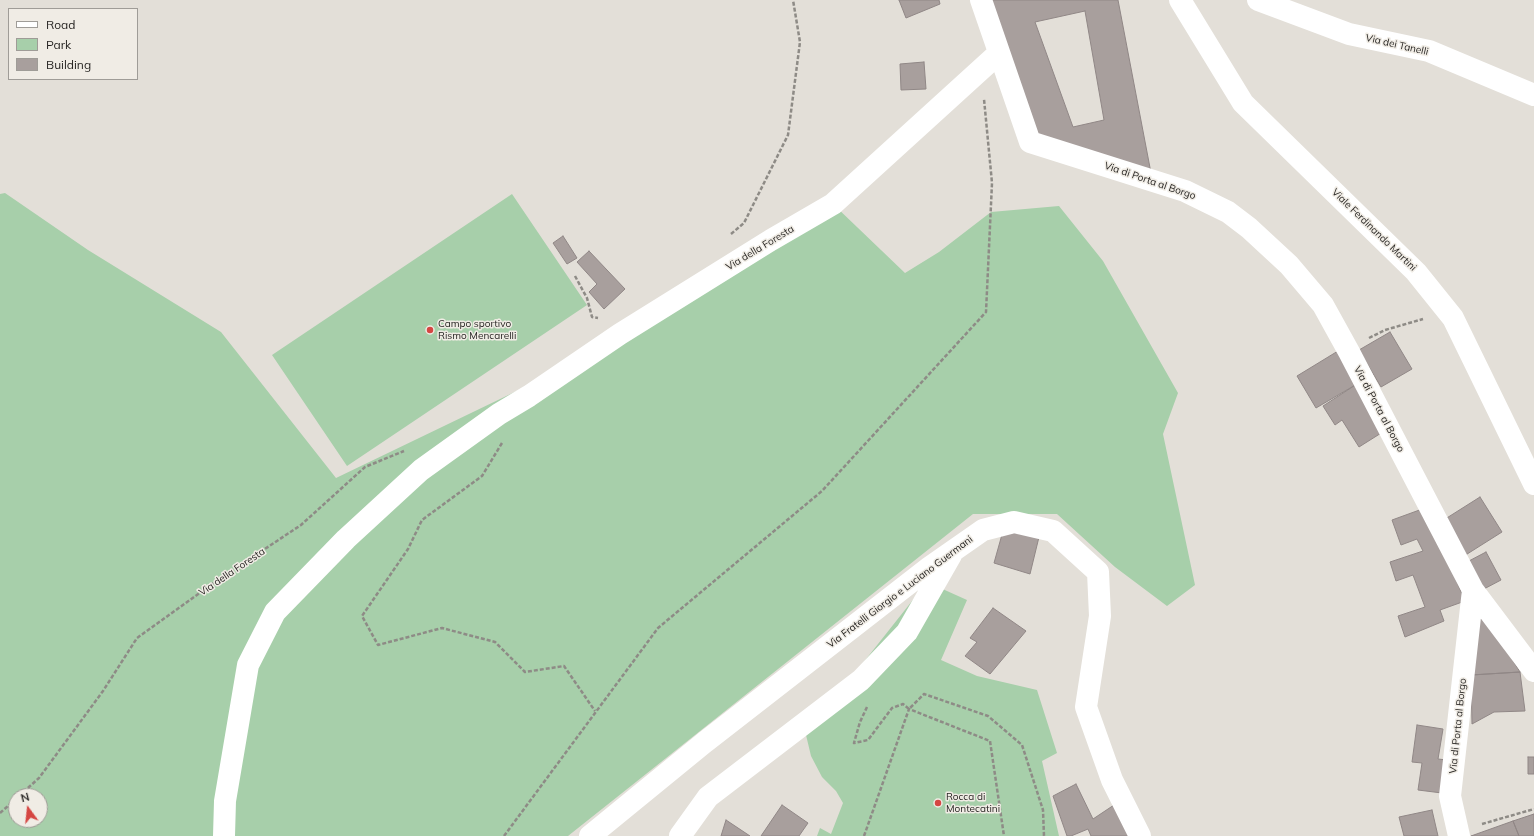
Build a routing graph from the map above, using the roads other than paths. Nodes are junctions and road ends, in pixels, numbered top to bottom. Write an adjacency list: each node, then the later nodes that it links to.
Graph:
1 (981, 0): 4 (street, Via di Porta al Borgo)
2 (1180, 0): 6 (street, Viale Ferdinando Martini)
3 (1258, 0): 5 (street, Via dei Tanelli)
4 (999, 53): 8 (street, Via di Porta al Borgo); 10 (street, Via della Foresta)
5 (1534, 95)
6 (1534, 484)
7 (955, 549): 11 (street, Via Fratelli Giorgio e Luciano Guermani); 12 (street); 13 (street, Via Fratelli Giorgio e Luciano Guermani)
8 (1473, 590): 9 (street, Via di Porta al Borgo); 14 (street, Via di Porta al Borgo)
9 (1534, 671)
10 (224, 836)
11 (590, 836)
12 (680, 836)
13 (1140, 836)
14 (1460, 836)

